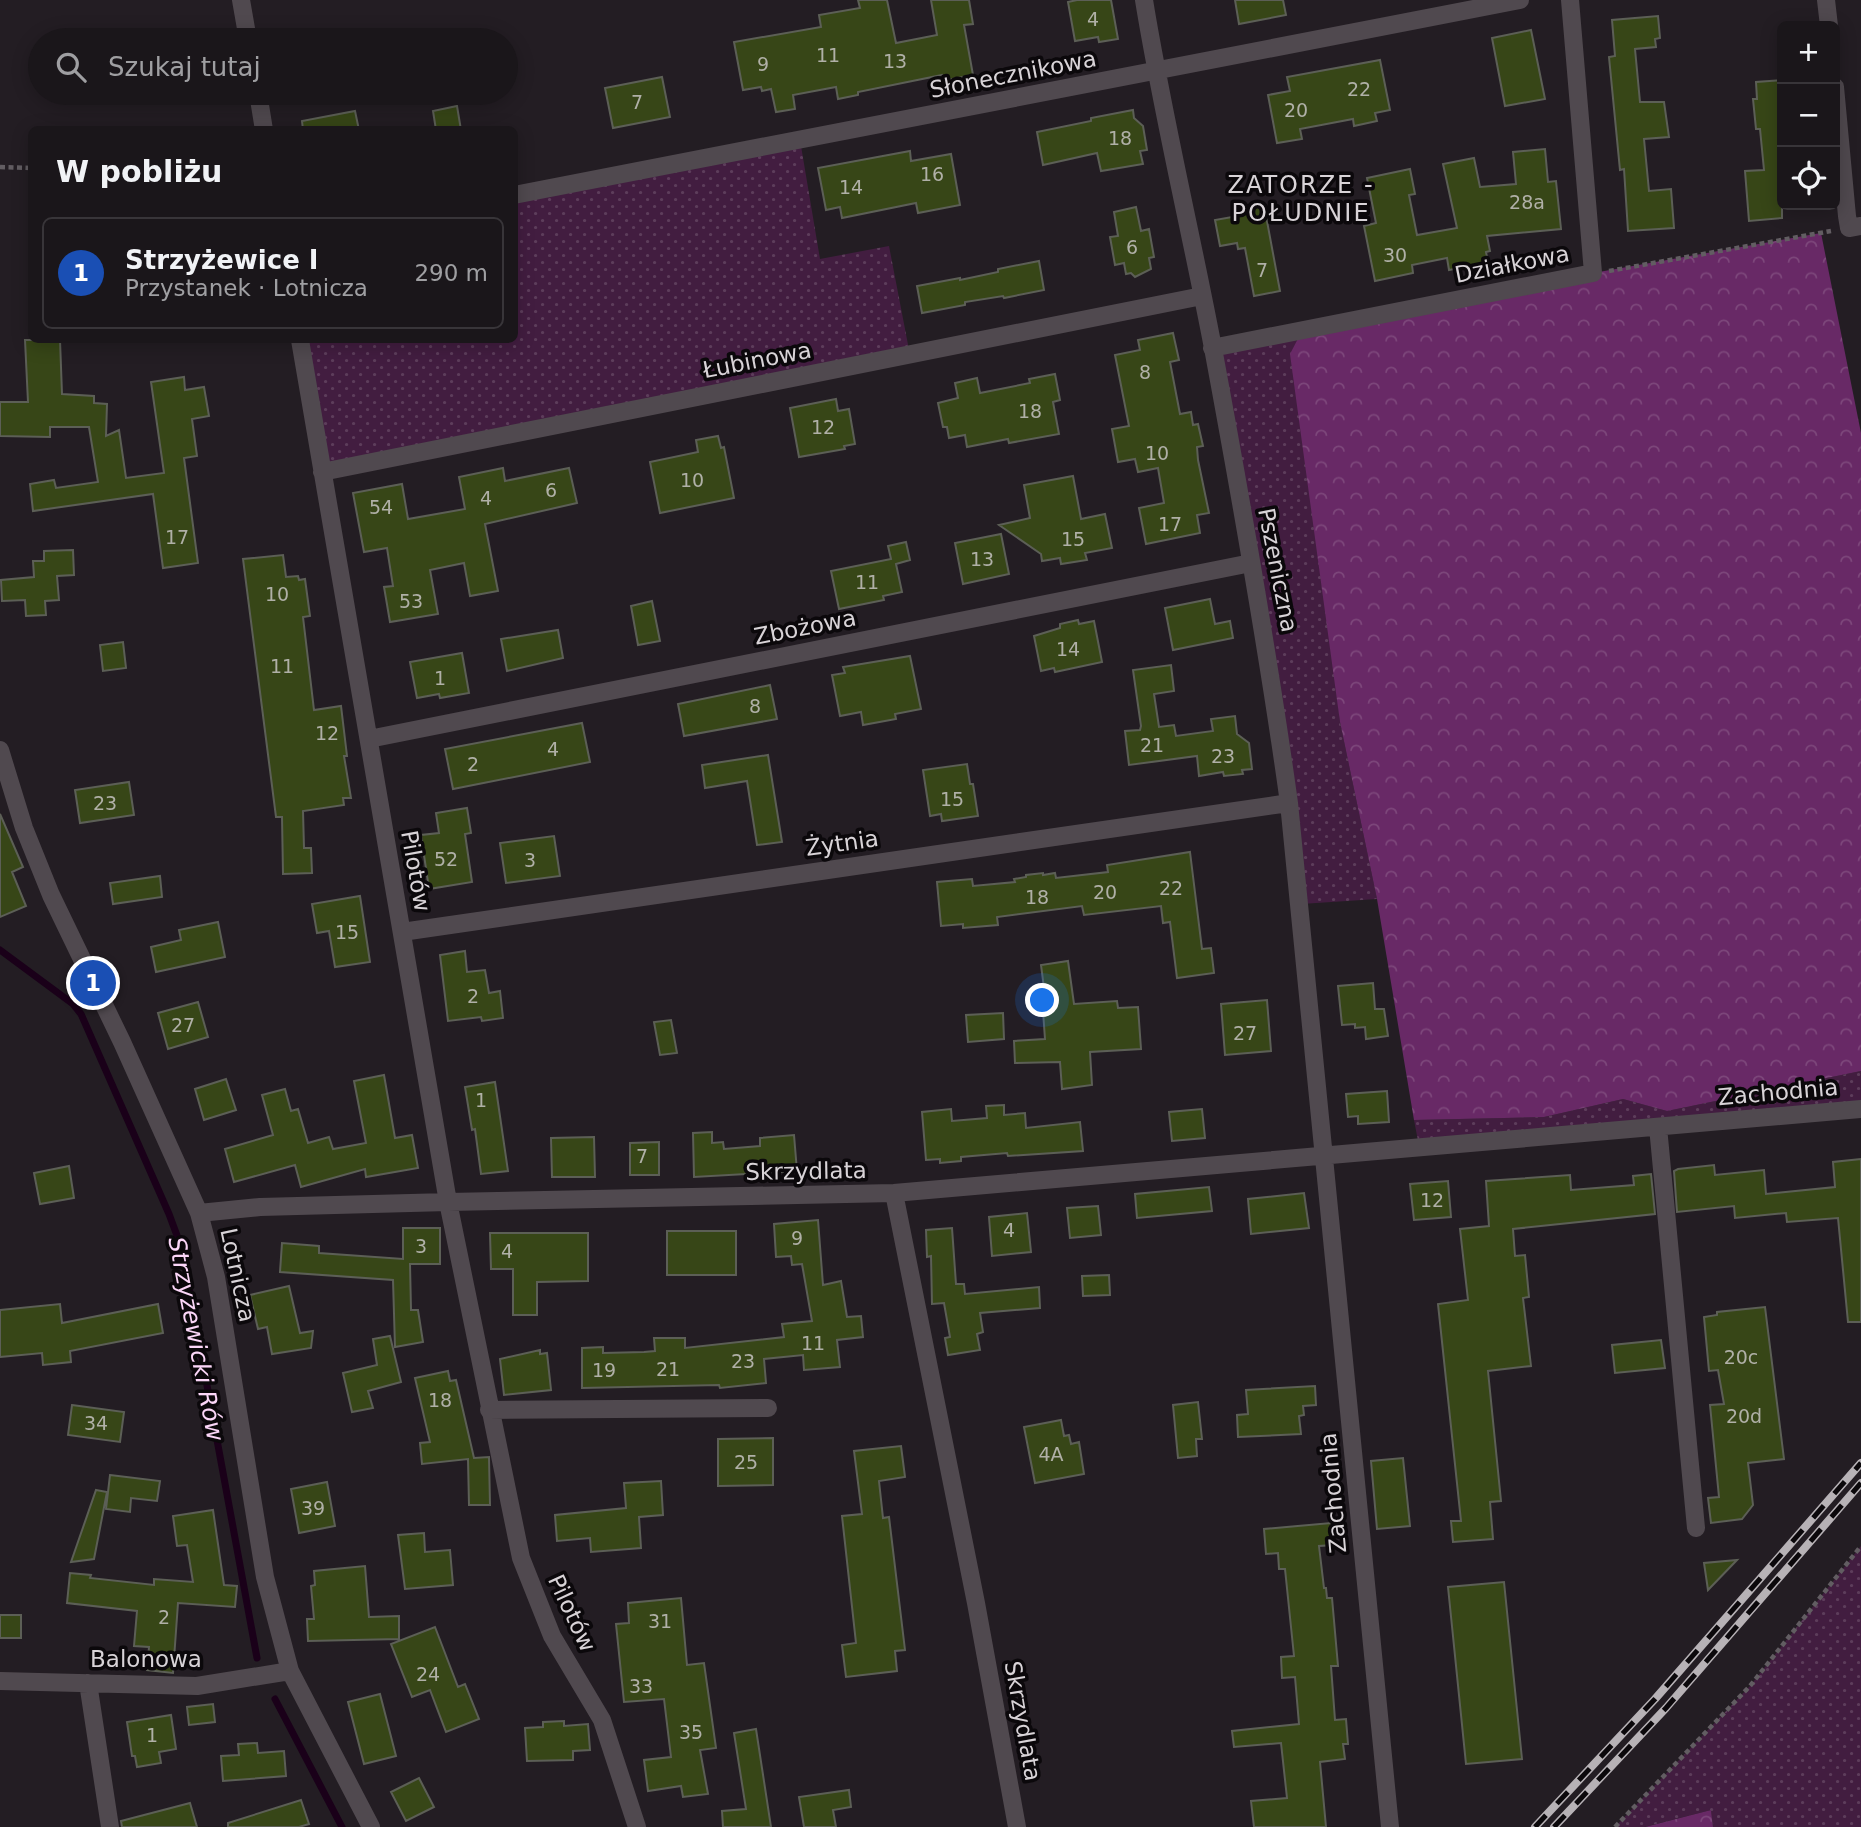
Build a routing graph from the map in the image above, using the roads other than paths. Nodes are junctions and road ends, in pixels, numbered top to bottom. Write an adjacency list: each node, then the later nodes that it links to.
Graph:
1 (241, 0): 7 (street)
2 (1144, 0): 8 (street, Pszeniczna)
3 (1520, 0): 8 (street, Słonecznikowa)
4 (1570, 0): 16 (street, Działkowa)
5 (1826, 0): 6 (street)
6 (1828, 21)
7 (246, 28)
8 (1156, 72): 12 (street, Słonecznikowa); 14 (street, Pszeniczna)
9 (260, 105): 11 (street)
10 (1840, 122): 13 (street)
11 (263, 126)
12 (518, 194)
13 (1855, 227)
14 (1202, 296): 16 (street, Pszeniczna); 17 (street, Łubinowa)
15 (300, 343): 17 (street, Pilotów)
16 (1212, 348): 18 (street, Pszeniczna)
17 (322, 472): 19 (street, Pilotów)
18 (1251, 563): 19 (street, Zbożowa); 21 (street, Pszeniczna)
19 (369, 740): 22 (street, Pilotów)
20 (0, 750): 28 (street, Lotnicza)
21 (1289, 803): 22 (street, Żytnia); 25 (street, Pszeniczna)
22 (402, 932): 27 (street, Pilotów)
23 (1861, 1109): 24 (street, Zachodnia)
24 (1658, 1127): 25 (street, Zachodnia); 31 (street)
25 (1326, 1155): 26 (street, Zachodnia); 39 (street, Zachodnia)
26 (894, 1193): 27 (street, Skrzydlata); 38 (street, Skrzydlata)
27 (448, 1202): 28 (street, Skrzydlata); 30 (street, Pilotów)
28 (200, 1213): 32 (street, Lotnicza)
29 (768, 1408): 30 (street)
30 (489, 1410): 37 (street, Pilotów)
31 (1696, 1528)
32 (290, 1671): 34 (street, Balonowa); 36 (street, Lotnicza)
33 (0, 1681): 34 (street, Balonowa)
34 (88, 1683): 35 (street)
35 (110, 1827)
36 (371, 1827)
37 (637, 1827)
38 (1017, 1827)
39 (1390, 1827)

